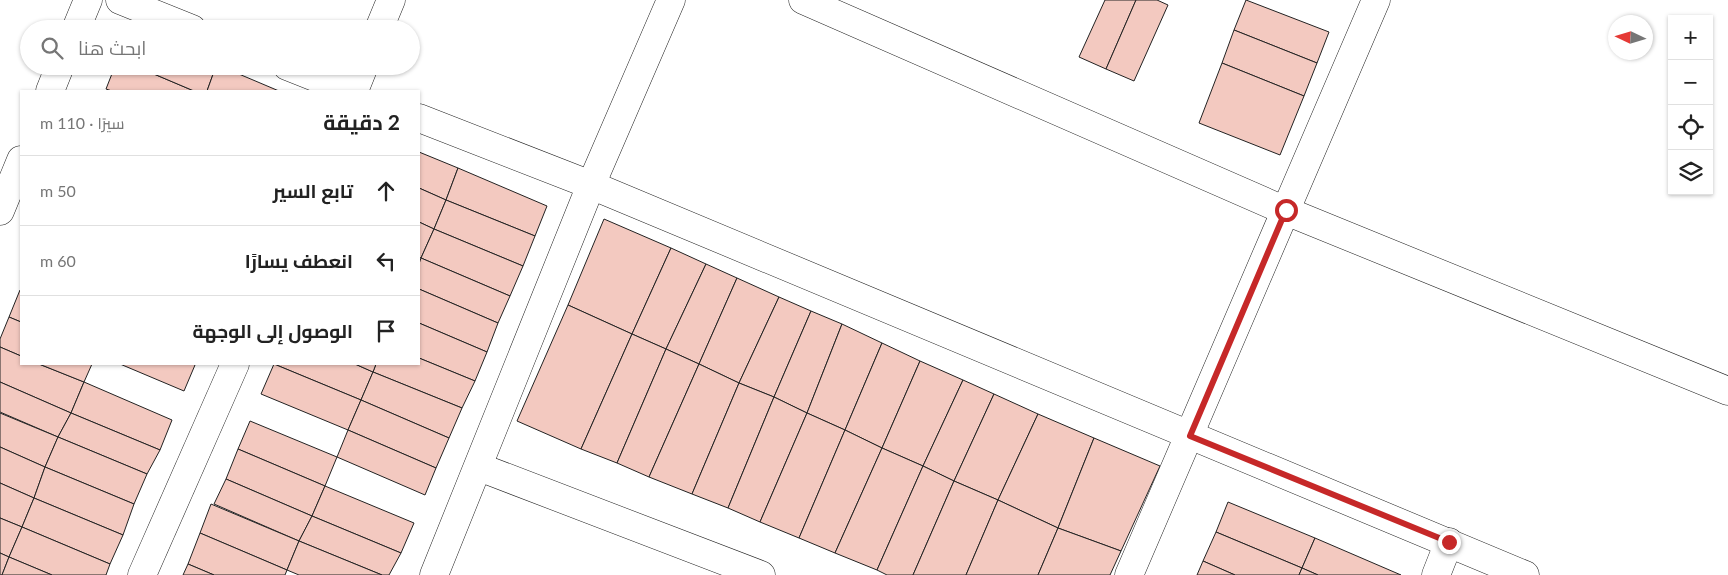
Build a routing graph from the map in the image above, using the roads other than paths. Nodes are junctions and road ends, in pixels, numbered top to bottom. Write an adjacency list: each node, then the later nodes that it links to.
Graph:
1 (88, 0): 7 (street)
2 (120, 0): 8 (street)
3 (391, 0): 9 (street)
4 (671, 0): 18 (street)
5 (803, 0): 19 (street)
6 (1376, 0): 19 (street)
7 (80, 20)
8 (170, 20)
9 (383, 20)
10 (56, 75): 13 (street)
11 (310, 75): 14 (street)
12 (360, 75): 15 (street)
13 (50, 90)
14 (347, 90)
15 (354, 90)
16 (420, 118): 18 (street)
17 (20, 162): 20 (street)
18 (591, 185): 23 (street); 24 (street)
19 (1286, 210): 22 (street); 23 (street)
20 (0, 211)
21 (235, 365): 26 (street)
22 (1728, 391)
23 (1190, 436): 25 (street); 29 (street)
24 (479, 467): 27 (street); 28 (street)
25 (1449, 542): 30 (street); 31 (street)
26 (142, 575)
27 (434, 575)
28 (761, 575)
29 (1129, 575)
30 (1436, 575)
31 (1525, 575)

